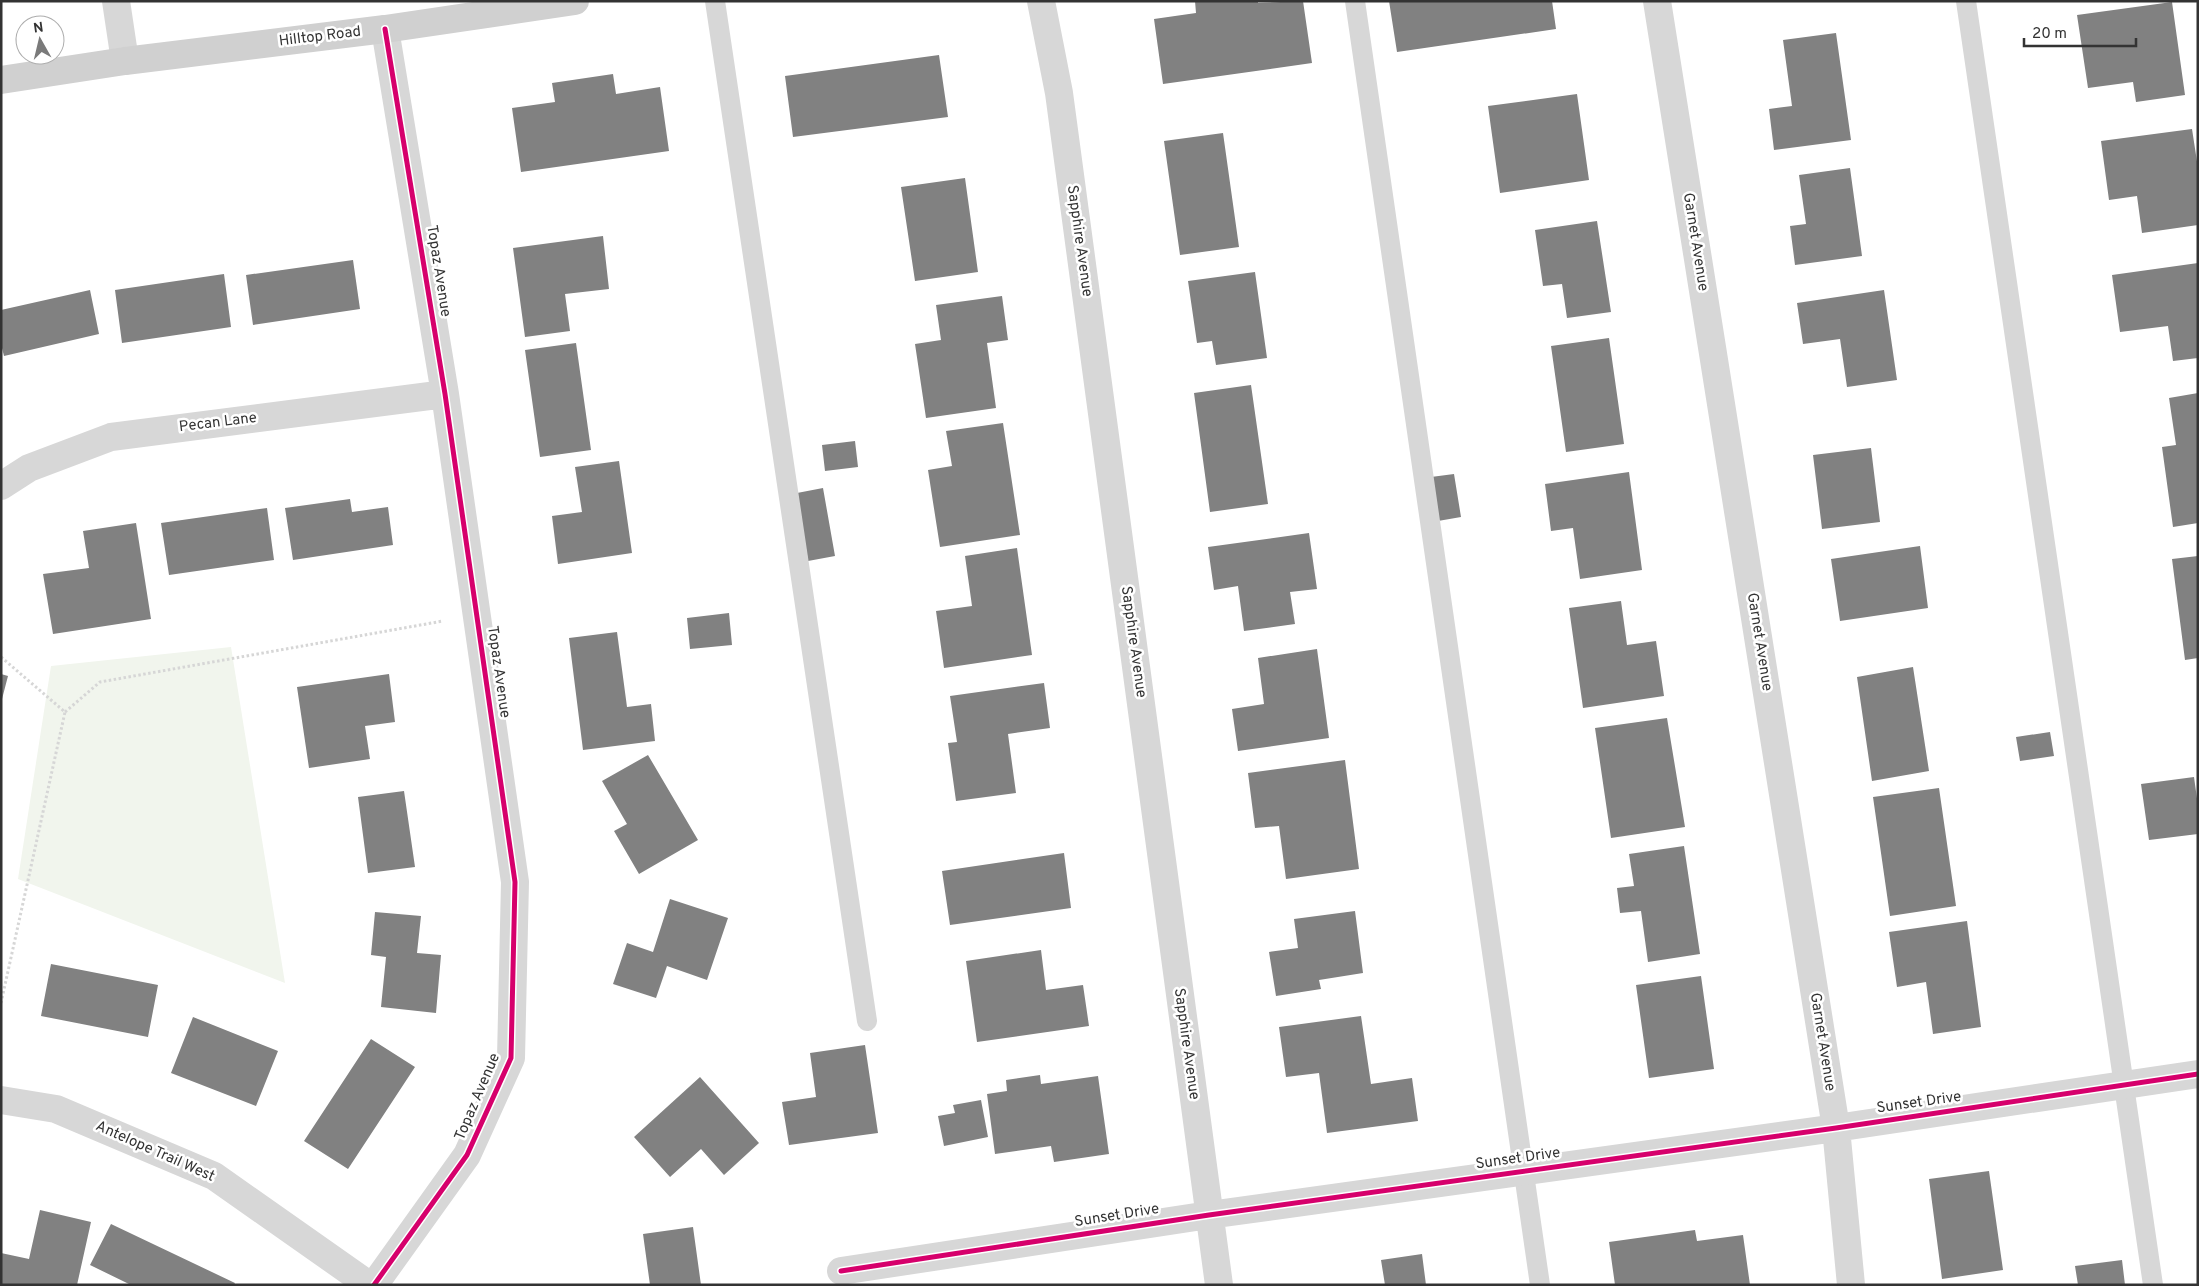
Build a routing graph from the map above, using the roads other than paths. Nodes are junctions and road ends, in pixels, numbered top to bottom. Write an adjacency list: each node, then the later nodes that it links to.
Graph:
1 (116, 1): 9 (street)
2 (575, 1): 8 (main road, Hilltop Road)
3 (715, 1): 13 (lane)
4 (1040, 1): 19 (street, Sapphire Avenue)
5 (1356, 1): 18 (lane)
6 (1657, 1): 17 (street, Garnet Avenue)
7 (1966, 1): 15 (lane)
8 (385, 29): 9 (main road, Hilltop Road); 11 (street, Topaz Avenue)
9 (125, 62): 10 (main road, Hilltop Road)
10 (1, 80)
11 (445, 394): 12 (street, Pecan Lane); 22 (street, Topaz Avenue)
12 (1, 486)
13 (867, 1021)
14 (2198, 1074): 15 (street, Sunset Drive)
15 (2122, 1085): 17 (street, Sunset Drive); 26 (lane)
16 (1, 1100): 21 (street, Antelope Trail West)
17 (1836, 1128): 18 (street, Sunset Drive); 25 (street, Garnet Avenue)
18 (1524, 1171): 19 (street, Sunset Drive); 24 (lane)
19 (1209, 1214): 20 (street, Sunset Drive); 23 (street, Sapphire Avenue)
20 (841, 1271)
21 (369, 1285)
22 (374, 1285)
23 (1219, 1285)
24 (1540, 1285)
25 (1852, 1285)
26 (2153, 1285)

